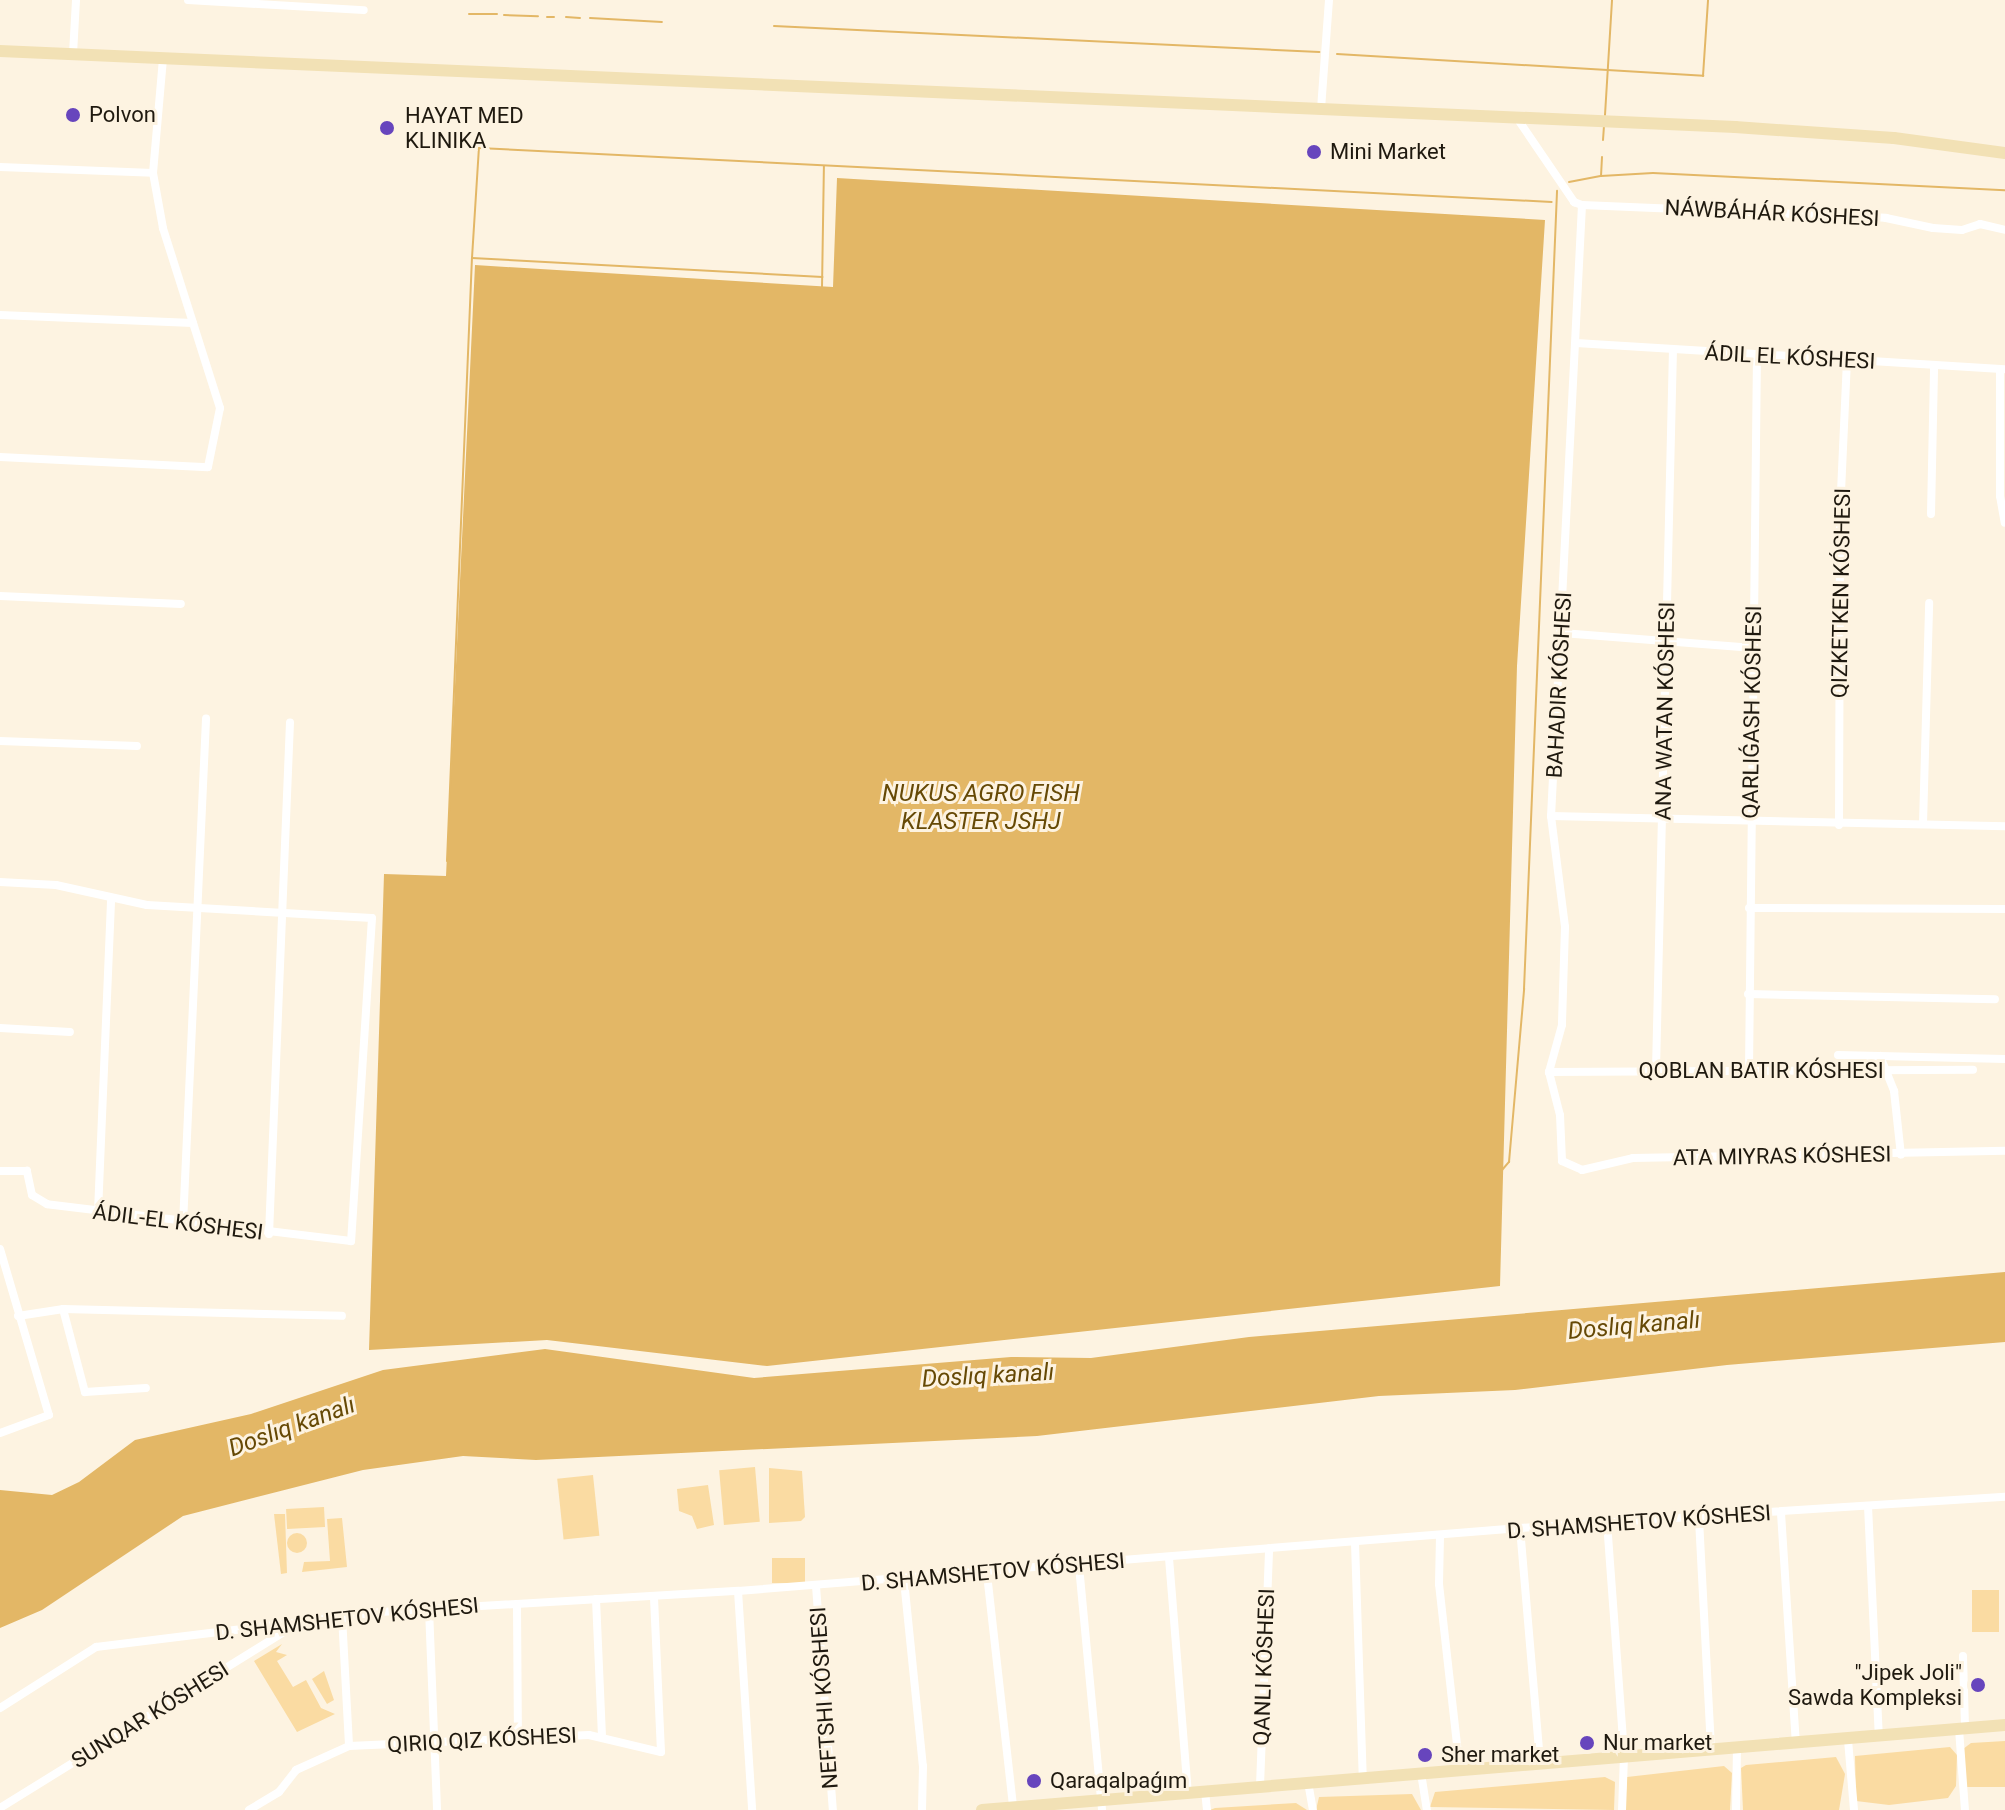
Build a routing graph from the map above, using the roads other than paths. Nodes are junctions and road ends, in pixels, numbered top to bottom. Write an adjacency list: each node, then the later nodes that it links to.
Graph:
1 (76, 0): 6 (street)
2 (188, 0): 4 (street)
3 (1329, 0): 8 (street)
4 (364, 10)
5 (0, 51): 6 (main road)
6 (73, 54): 7 (main road)
7 (163, 59): 8 (main road); 12 (street)
8 (1321, 109): 9 (main road)
9 (1517, 118): 10 (main road); 13 (street)
10 (2005, 153)
11 (0, 167): 12 (street)
12 (153, 173): 16 (street)
13 (1582, 205): 14 (street, NÁWBÁHÁR KÓSHESI); 17 (street)
14 (2005, 230)
15 (0, 315): 16 (street)
16 (193, 323): 23 (street)
17 (1576, 343): 18 (street, ÁDIL EL KÓSHESI); 29 (street)
18 (1673, 351): 19 (street, ÁDIL EL KÓSHESI); 30 (street, ANA WATAN KÓSHESI)
19 (1757, 354): 20 (street, ÁDIL EL KÓSHESI); 31 (street)
20 (1847, 361): 21 (street, ÁDIL EL KÓSHESI); 40 (street)
21 (1934, 365): 22 (street, ÁDIL EL KÓSHESI); 24 (street)
22 (2002, 369): 25 (street)
23 (0, 457)
24 (1931, 514)
25 (2005, 523)
26 (0, 596): 28 (street)
27 (1929, 603): 39 (street)
28 (181, 604)
29 (1562, 633): 30 (street); 36 (street)
30 (1668, 645): 31 (street); 37 (street, ANA WATAN KÓSHESI)
31 (1753, 648): 38 (street)
32 (206, 719): 45 (street)
33 (290, 722): 47 (street)
34 (0, 741): 35 (street)
35 (137, 746)
36 (1551, 816): 37 (street); 58 (street)
37 (1663, 817): 38 (street); 55 (street, ANA WATAN KÓSHESI)
38 (1750, 823): 40 (street); 44 (street)
39 (1923, 824): 40 (street); 41 (street)
40 (1839, 825)
41 (2005, 826)
42 (0, 882): 43 (street)
43 (111, 901): 45 (street); 63 (street)
44 (1749, 908): 46 (street); 48 (street)
45 (197, 909): 47 (street); 64 (street)
46 (2005, 909)
47 (279, 910): 65 (street); 65 (street, ÁDIL-EL KÓSHESI)
48 (1748, 994): 49 (street); 56 (street)
49 (1995, 999)
50 (0, 1028): 51 (street)
51 (70, 1032)
52 (1838, 1055): 53 (street)
53 (1880, 1056): 54 (street); 59 (street)
54 (2005, 1059)
55 (1656, 1070): 56 (street); 58 (street)
56 (1749, 1070): 59 (street)
57 (1973, 1070): 59 (street)
58 (1549, 1072): 61 (street, ATA MIYRAS KÓSHESI)
59 (1886, 1072): 61 (street)
60 (2005, 1151): 61 (street, ATA MIYRAS KÓSHESI)
61 (1901, 1155)
62 (0, 1171): 63 (street, ÁDIL-EL KÓSHESI)
63 (98, 1212): 64 (street, ÁDIL-EL KÓSHESI)
64 (183, 1224): 65 (street, ÁDIL-EL KÓSHESI)
65 (269, 1234)
66 (0, 1249): 68 (street)
67 (63, 1309): 68 (street); 69 (street); 70 (street)
68 (18, 1316): 71 (street)
69 (342, 1316)
70 (146, 1388)
71 (0, 1433)
72 (2005, 1497): 73 (street, D. SHAMSHETOV KÓSHESI)
73 (1868, 1506): 74 (street, D. SHAMSHETOV KÓSHESI); 98 (street)
74 (1781, 1513): 75 (street, D. SHAMSHETOV KÓSHESI); 101 (street)
75 (1699, 1519): 76 (street, D. SHAMSHETOV KÓSHESI); 105 (street)
76 (1607, 1522): 77 (street, D. SHAMSHETOV KÓSHESI); 106 (street)
77 (1520, 1528): 78 (street, D. SHAMSHETOV KÓSHESI); 107 (street)
78 (1440, 1536): 79 (street, D. SHAMSHETOV KÓSHESI); 108 (street)
79 (1355, 1543): 80 (street, D. SHAMSHETOV KÓSHESI); 110 (street)
80 (1269, 1548): 81 (street, D. SHAMSHETOV KÓSHESI); 112 (street)
81 (1169, 1558): 82 (street, D. SHAMSHETOV KÓSHESI); 114 (street)
82 (1079, 1566): 83 (street, D. SHAMSHETOV KÓSHESI); 115 (street)
83 (987, 1574): 84 (street, D. SHAMSHETOV KÓSHESI); 116 (street)
84 (904, 1580): 85 (street, D. SHAMSHETOV KÓSHESI); 123 (street)
85 (816, 1586): 86 (street, D. SHAMSHETOV KÓSHESI); 122 (street, NEFTSHI KÓSHESI)
86 (738, 1591): 87 (street, D. SHAMSHETOV KÓSHESI); 121 (street)
87 (654, 1596): 88 (street, D. SHAMSHETOV KÓSHESI); 97 (street)
88 (596, 1599): 89 (street, D. SHAMSHETOV KÓSHESI); 97 (street)
89 (517, 1604): 90 (street, D. SHAMSHETOV KÓSHESI); 100 (street)
90 (429, 1609): 91 (street, D. SHAMSHETOV KÓSHESI); 102 (street)
91 (342, 1616): 92 (street, D. SHAMSHETOV KÓSHESI); 103 (street)
92 (300, 1622): 94 (street, D. SHAMSHETOV KÓSHESI); 117 (street, SUNQAR KÓSHESI)
93 (1963, 1656): 96 (street)
94 (0, 1708)
95 (2005, 1725): 96 (main road)
96 (1962, 1729): 98 (main road); 131 (street)
97 (602, 1737): 100 (street)
98 (1880, 1737): 99 (main road)
99 (1848, 1740): 101 (main road); 130 (street)
100 (518, 1741): 102 (street)
101 (1796, 1743): 104 (main road)
102 (432, 1744): 103 (street); 120 (street)
103 (349, 1746): 119 (street)
104 (1737, 1747): 105 (main road); 129 (street)
105 (1711, 1749): 106 (main road)
106 (1624, 1756): 107 (main road); 128 (street)
107 (1540, 1763): 108 (main road)
108 (1460, 1770): 109 (main road)
109 (1421, 1773): 110 (main road); 127 (street)
110 (1363, 1778): 111 (main road)
111 (1308, 1782): 112 (main road); 126 (street)
112 (1260, 1786): 113 (main road)
113 (1205, 1791): 114 (main road); 125 (street)
114 (1188, 1792): 115 (main road)
115 (1101, 1805): 116 (main road)
116 (1013, 1807): 118 (main road)
117 (0, 1808)
118 (997, 1809): 124 (main road)
119 (249, 1810)
120 (437, 1810)
121 (752, 1810)
122 (833, 1810)
123 (922, 1810)
124 (982, 1810)
125 (1207, 1810)
126 (1313, 1810)
127 (1427, 1810)
128 (1622, 1810)
129 (1736, 1810)
130 (1854, 1810)
131 (1965, 1810)

